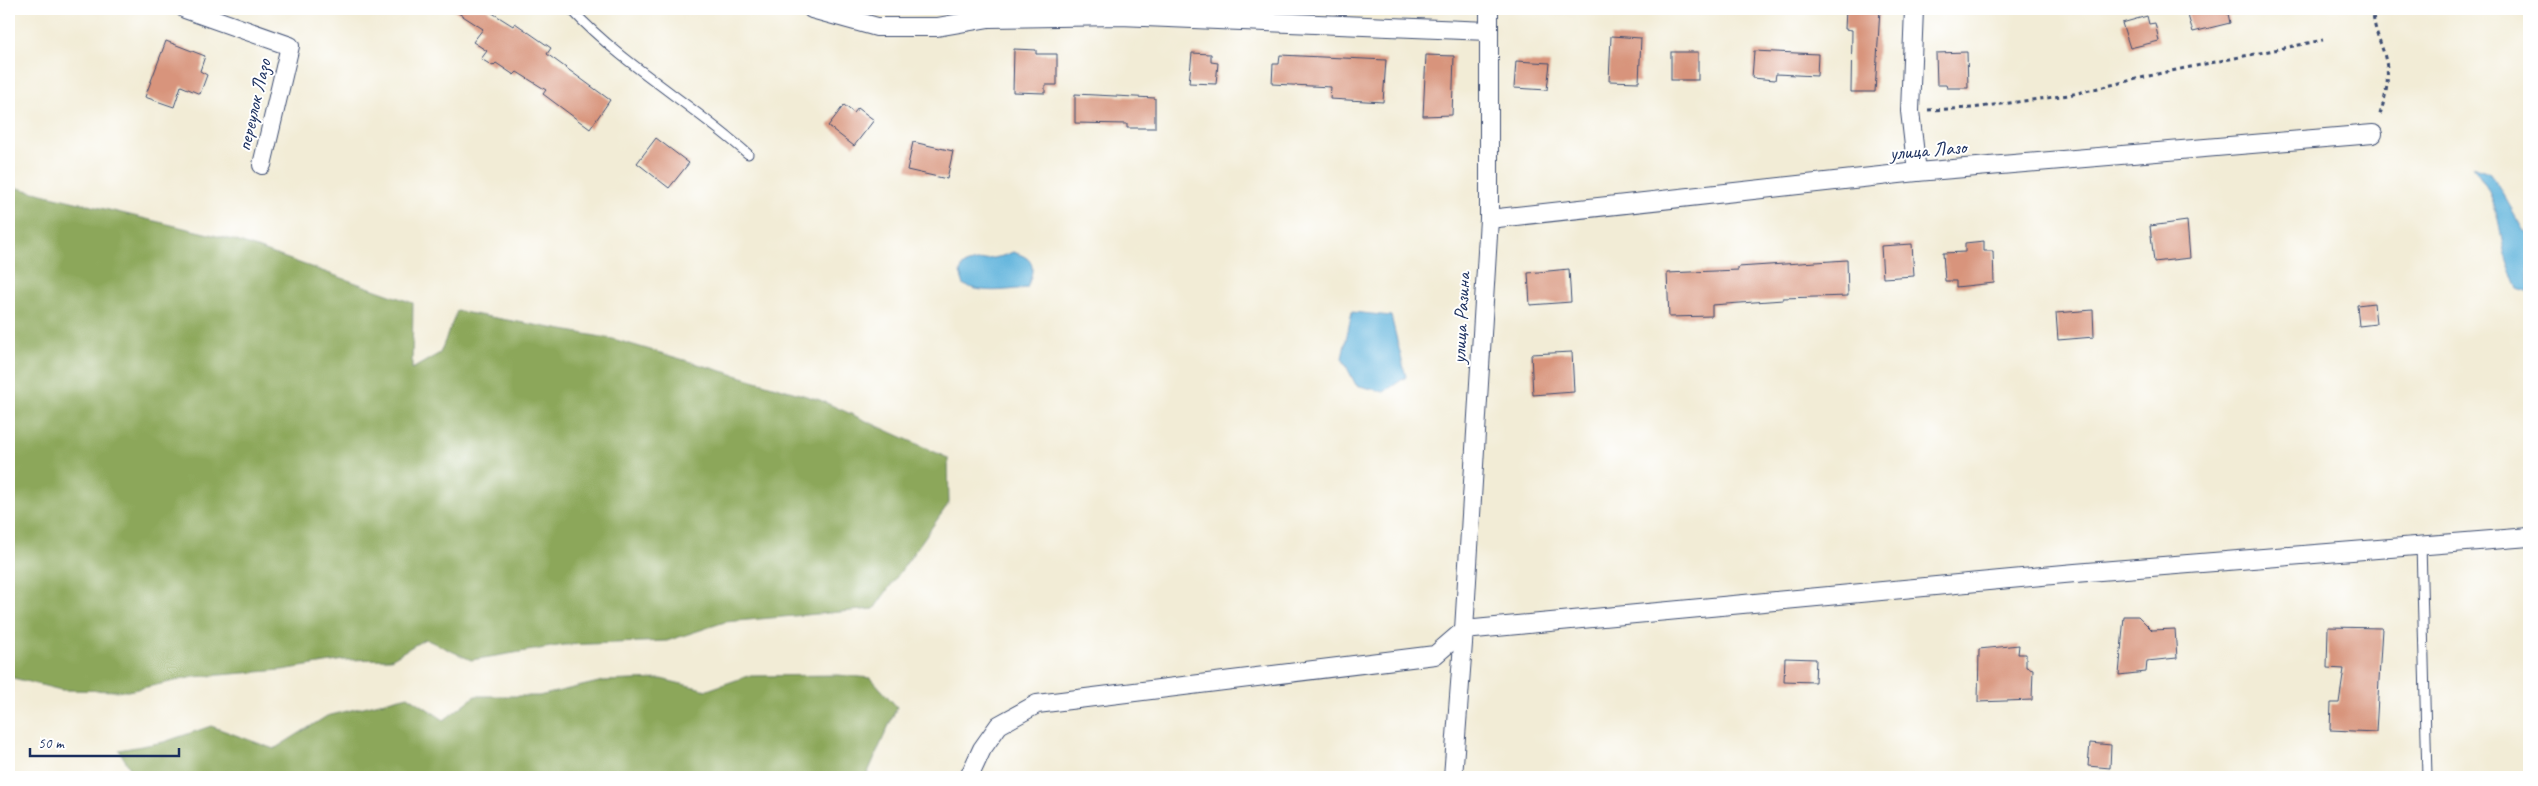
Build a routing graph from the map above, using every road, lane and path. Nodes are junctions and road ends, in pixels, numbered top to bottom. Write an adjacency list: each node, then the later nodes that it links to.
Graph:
1 (185, 9): 13 (street, переулок Лазо)
2 (571, 9): 12 (lane)
3 (812, 9): 7 (street)
4 (1488, 9): 8 (street, улица Разина)
5 (1914, 9): 10 (street)
6 (2373, 9): 11 (path)
7 (1120, 13): 8 (street)
8 (1488, 31): 15 (street, улица Разина)
9 (2323, 40): 10 (path)
10 (1910, 111): 14 (street)
11 (2372, 134): 14 (street, улица Лазо)
12 (748, 154)
13 (262, 165)
14 (1916, 172): 15 (street, улица Лазо)
15 (1489, 219): 18 (street, улица Разина)
16 (2529, 537): 17 (street)
17 (2421, 544): 18 (street); 21 (lane)
18 (1464, 630): 19 (street); 20 (street, улица Разина)
19 (968, 776)
20 (1453, 777)
21 (2426, 777)

